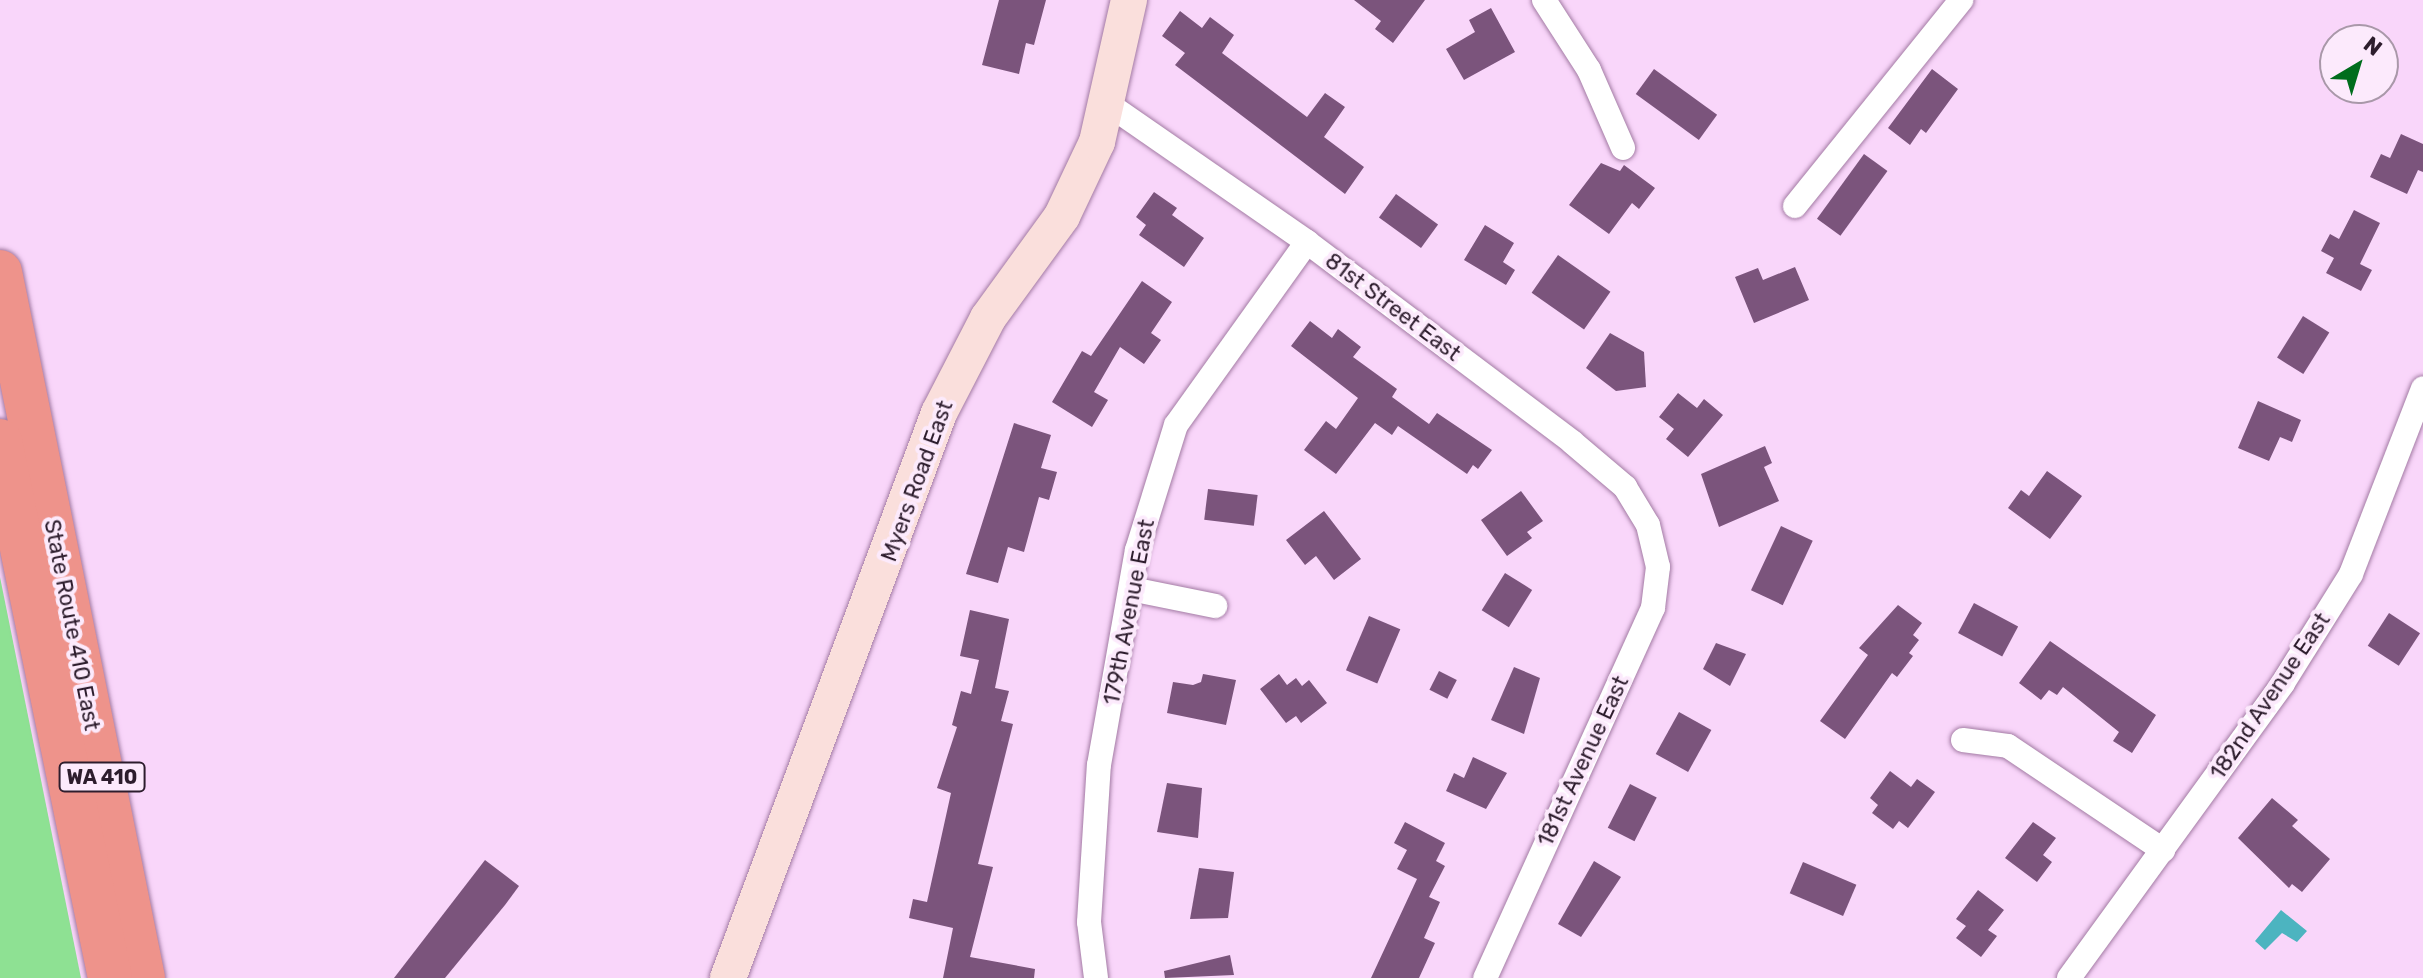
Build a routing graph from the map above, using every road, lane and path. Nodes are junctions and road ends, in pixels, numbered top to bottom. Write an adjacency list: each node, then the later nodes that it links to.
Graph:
1 (1129, 0): 4 (street, Myers Road East)
2 (1544, 0): 5 (street)
3 (1961, 0): 6 (street)
4 (1105, 102): 7 (street, 81st Street East); 18 (street, Myers Road East)
5 (1623, 148)
6 (1795, 206)
7 (1307, 242): 11 (street, 81st Street East); 12 (street, 179th Avenue East)
8 (0, 272): 17 (highway, State Route 410 East / WA 410)
9 (2423, 388): 15 (street, 182nd Avenue East)
10 (0, 441): 16 (highway, State Route 410 East / WA 410)
11 (1653, 540): 20 (street, 181st Avenue East)
12 (1131, 589): 13 (street); 19 (street, 179th Avenue East)
13 (1215, 606)
14 (1963, 740): 15 (street)
15 (2163, 850): 21 (street, 182nd Avenue East)
16 (110, 978)
17 (143, 978)
18 (728, 978)
19 (1096, 978)
20 (1485, 978)
21 (2069, 978)

